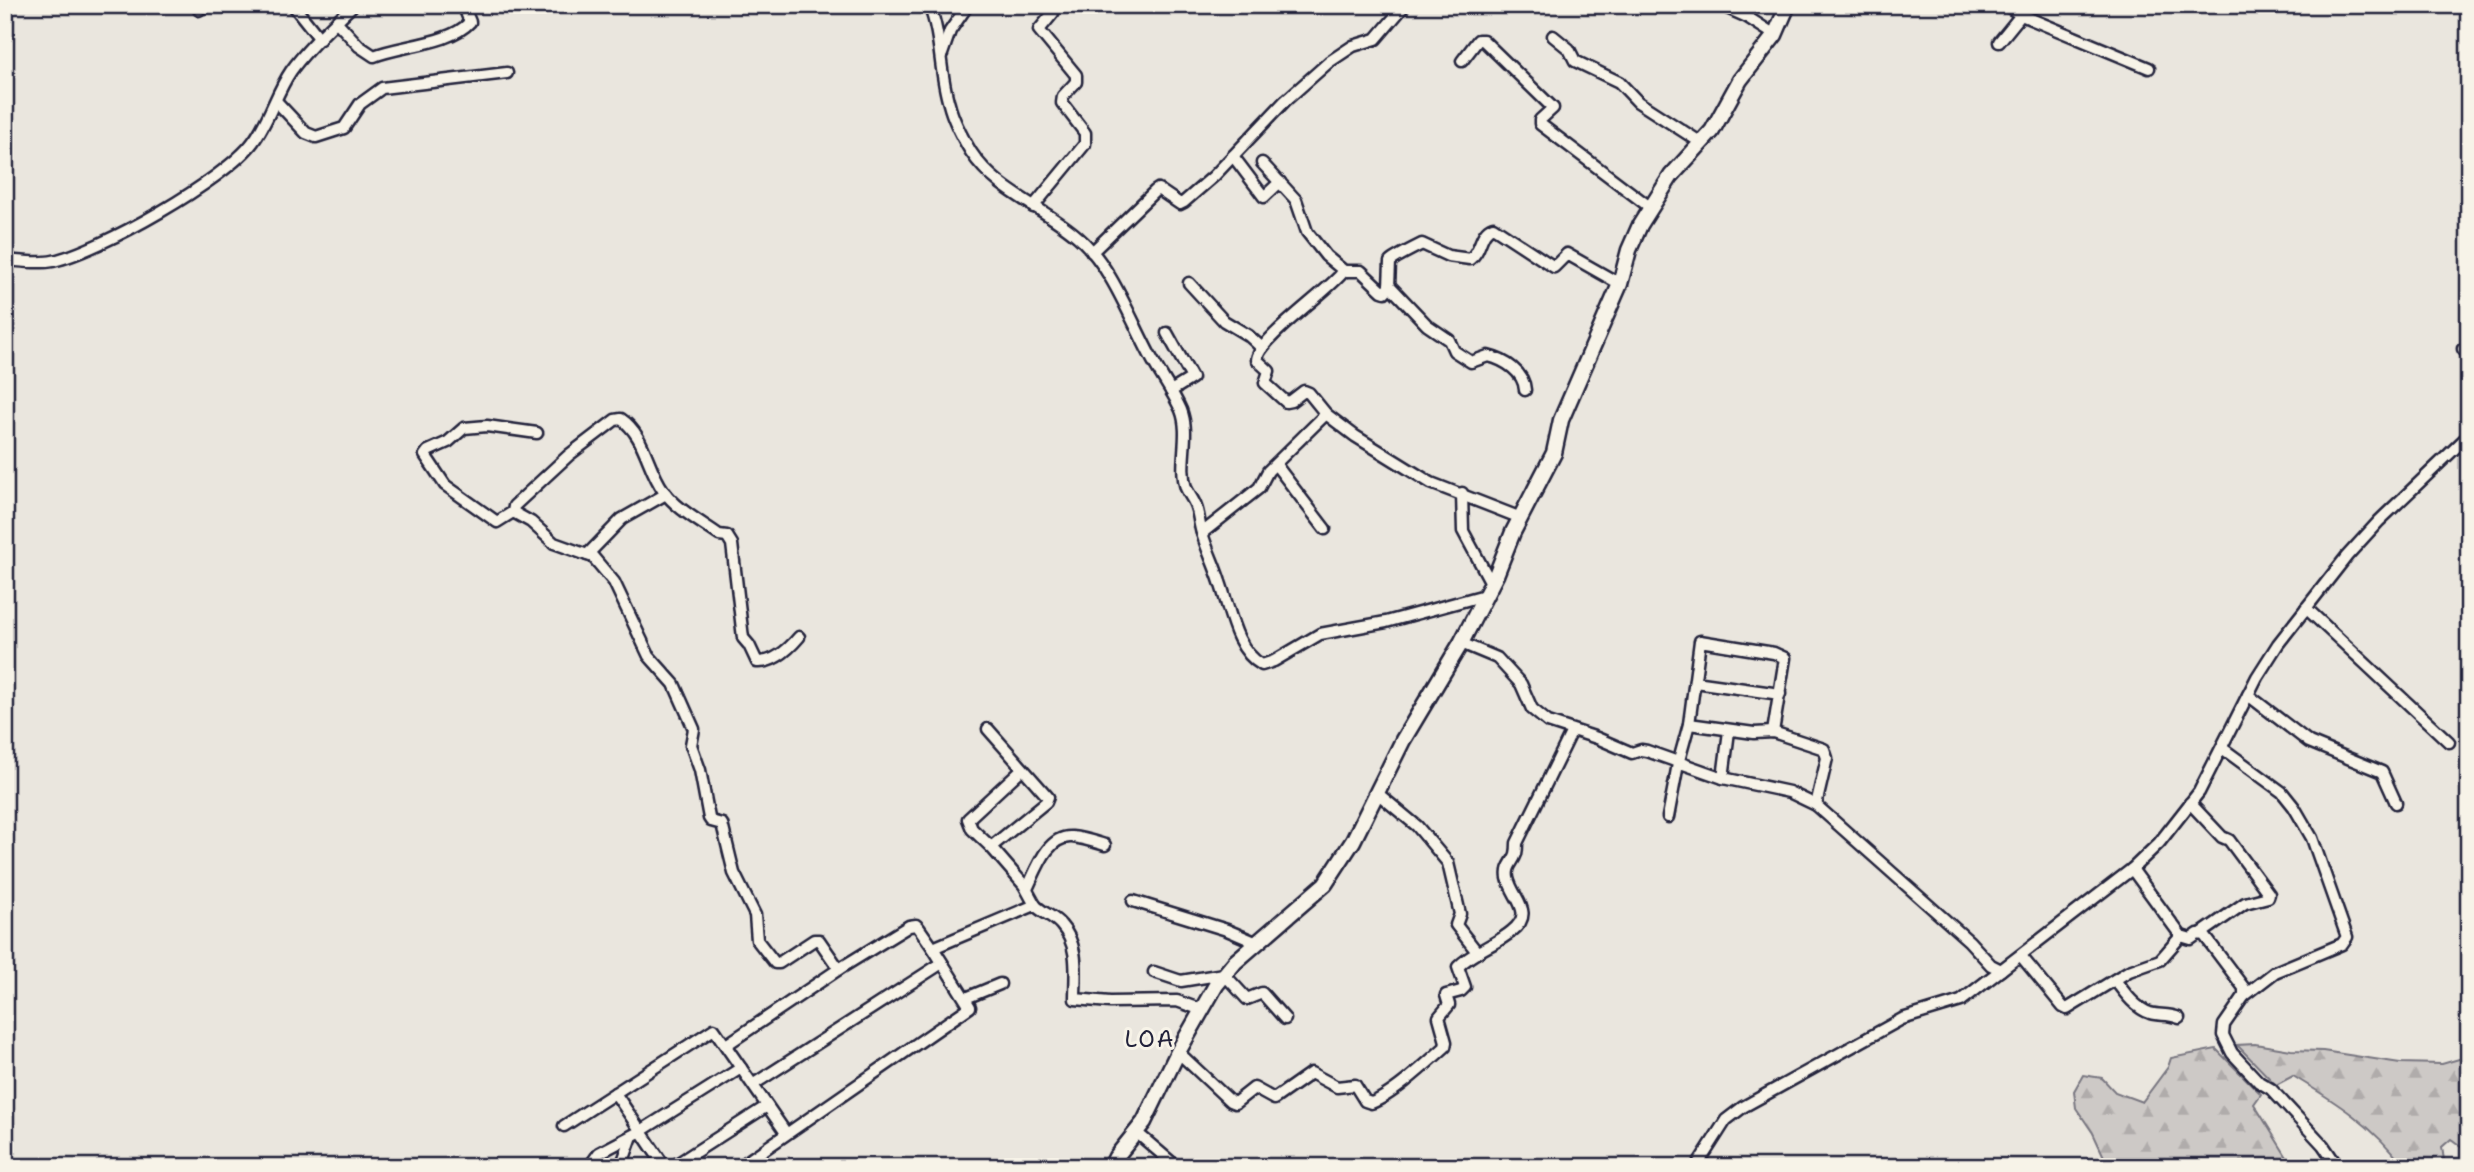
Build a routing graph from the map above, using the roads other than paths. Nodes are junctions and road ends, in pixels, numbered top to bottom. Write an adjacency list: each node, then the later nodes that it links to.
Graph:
1 (293, 5): 14 (street)
2 (353, 5): 11 (street)
3 (463, 5): 11 (street)
4 (929, 5): 16 (street)
5 (968, 5): 16 (street)
6 (1053, 5): 25 (street)
7 (1405, 5): 22 (street)
8 (1720, 5): 12 (street)
9 (1788, 5): 12 (street)
10 (2014, 9): 15 (street); 18 (street)
11 (337, 22): 14 (street)
12 (1775, 35): 21 (street)
13 (1553, 36): 21 (street)
14 (320, 39): 20 (street)
15 (1999, 42)
16 (940, 56): 25 (street)
17 (1462, 61): 26 (street)
18 (2149, 68)
19 (507, 73): 20 (street)
20 (276, 101): 28 (street)
21 (1700, 142): 26 (street)
22 (1233, 156): 24 (street); 27 (street)
23 (1262, 163): 24 (street)
24 (1280, 182): 29 (street)
25 (1032, 207): 27 (street)
26 (1651, 208): 31 (street)
27 (1092, 253): 36 (street)
28 (5, 260)
29 (1345, 271): 32 (street); 34 (street)
30 (1189, 284): 34 (street)
31 (1620, 284): 32 (street); 44 (street)
32 (1389, 285): 35 (street)
33 (1167, 333): 36 (street)
34 (1262, 348): 37 (street)
35 (1525, 390)
36 (1171, 391): 46 (street)
37 (1326, 414): 40 (street); 41 (street)
38 (537, 433): 43 (street)
39 (2469, 435): 49 (street)
40 (1276, 465): 45 (street); 46 (street)
41 (1462, 493): 44 (street); 48 (street)
42 (666, 494): 43 (street); 47 (street); 50 (street)
43 (513, 512): 47 (street)
44 (1521, 518): 48 (street)
45 (1325, 529)
46 (1202, 533): 48 (street)
47 (587, 555): 83 (street)
48 (1488, 589): 51 (street)
49 (2306, 608): 54 (street); 60 (street)
50 (799, 637)
51 (1461, 643): 57 (street); 65 (street)
52 (1695, 682): 53 (street); 53 (street); 55 (street)
53 (1780, 694): 59 (street)
54 (2248, 695): 61 (street); 67 (street)
55 (1689, 724): 58 (street); 62 (street)
56 (988, 729): 63 (street)
57 (1572, 731): 62 (street); 80 (street)
58 (1729, 731): 59 (street); 64 (street)
59 (1773, 732): 68 (street)
60 (2449, 742)
61 (2222, 748): 66 (street); 89 (street)
62 (1678, 764): 64 (street); 69 (street)
63 (1022, 769): 71 (street); 71 (street)
64 (1723, 778): 68 (street)
65 (1376, 792): 78 (street); 80 (street)
66 (2190, 803): 72 (street); 76 (street)
67 (2396, 803)
68 (1816, 805): 84 (street)
69 (1668, 817)
70 (1105, 845): 73 (street)
71 (991, 846): 73 (street)
72 (2132, 869): 77 (street); 81 (street)
73 (1027, 889): 75 (street)
74 (1133, 901): 78 (street)
75 (1035, 905): 79 (street); 91 (street)
76 (2202, 933): 77 (street); 89 (street)
77 (2182, 936): 87 (street)
78 (1258, 941): 86 (street)
79 (933, 948): 82 (street); 83 (street)
80 (1477, 952): 95 (street)
81 (2021, 956): 84 (street); 87 (street)
82 (942, 963): 90 (street); 97 (street)
83 (839, 969): 94 (street)
84 (2001, 970): 111 (street)
85 (1154, 972): 86 (street)
86 (1224, 974): 91 (street); 93 (street)
87 (2115, 980): 92 (street)
88 (1000, 984): 90 (street)
89 (2244, 996): 112 (street)
90 (966, 998): 103 (street)
91 (1202, 1010): 95 (street)
92 (2179, 1018)
93 (1285, 1019)
94 (726, 1045): 96 (street); 98 (street)
95 (1178, 1052): 101 (street)
96 (741, 1068): 97 (street); 102 (street)
97 (754, 1084): 99 (street)
98 (615, 1093): 100 (street); 102 (street)
99 (767, 1106): 103 (street); 107 (street)
100 (564, 1126)
101 (1136, 1132): 109 (street); 110 (street)
102 (636, 1133): 104 (street); 105 (street); 106 (street)
103 (786, 1133): 108 (street)
104 (589, 1167)
105 (621, 1167)
106 (665, 1167)
107 (672, 1167)
108 (738, 1167)
109 (1111, 1167)
110 (1177, 1167)
111 (1696, 1167)
112 (2338, 1167)

